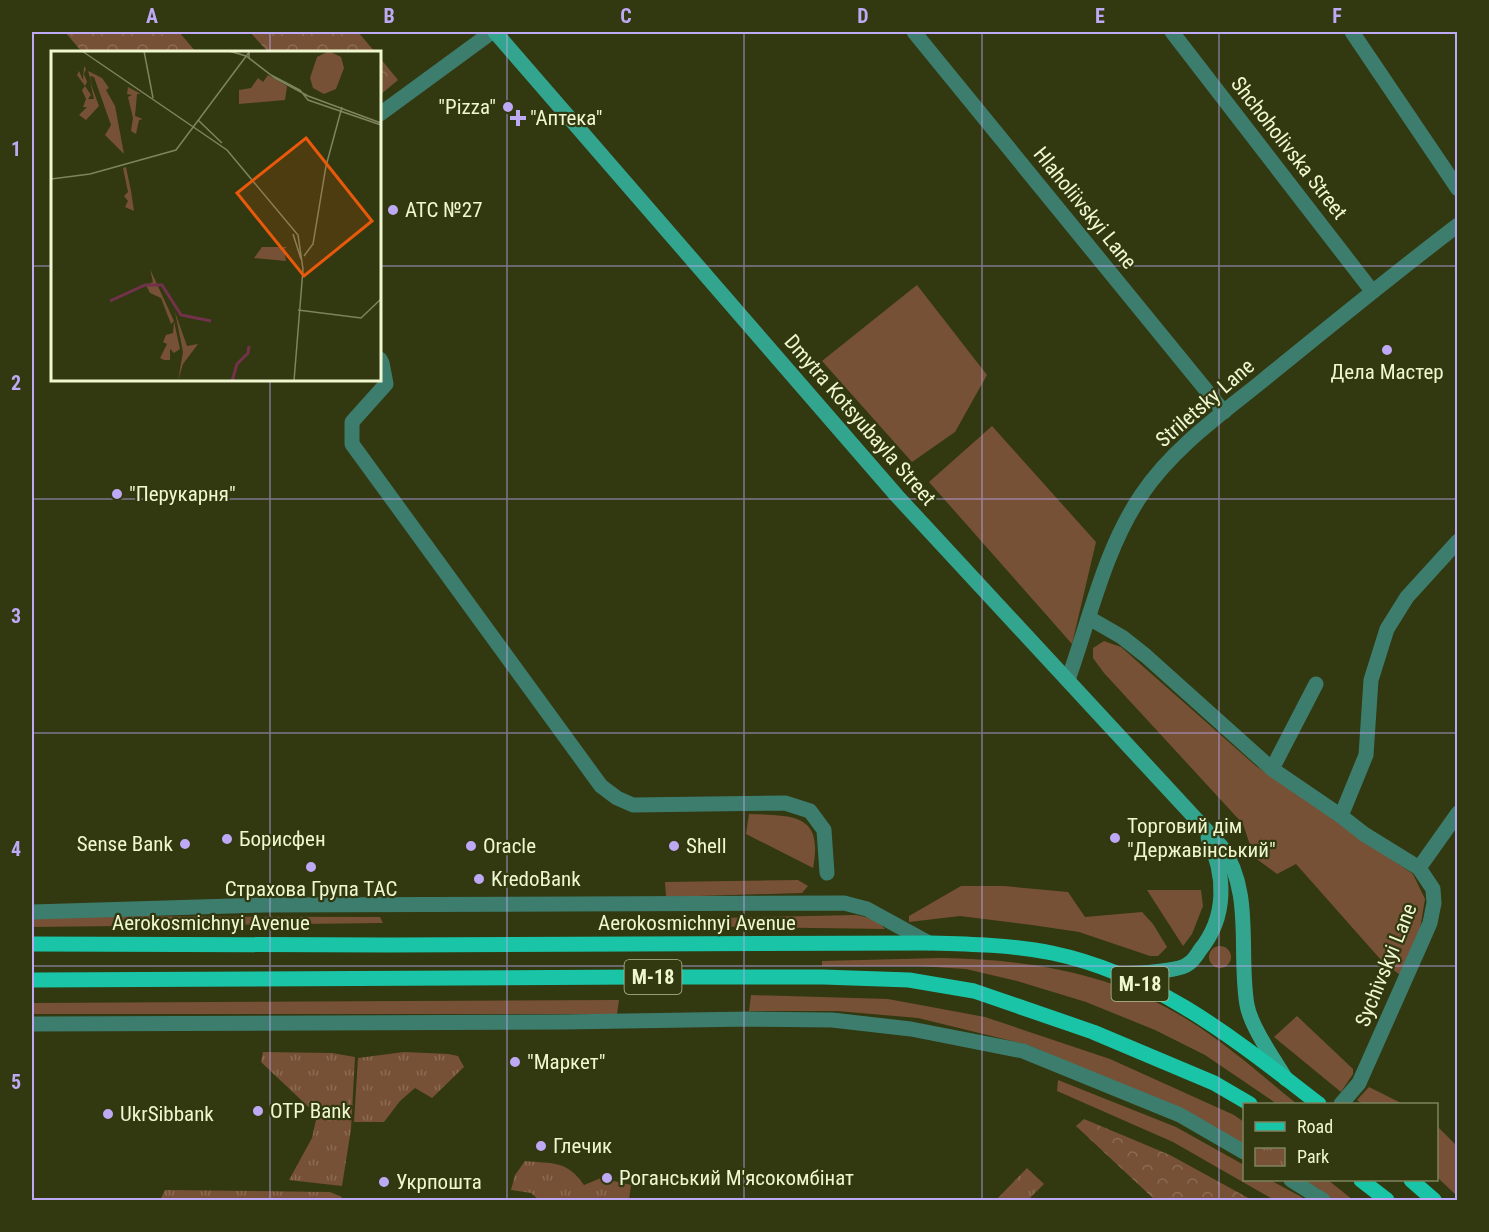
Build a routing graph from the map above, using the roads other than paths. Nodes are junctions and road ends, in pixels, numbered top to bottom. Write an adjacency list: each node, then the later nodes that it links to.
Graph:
1 (494, 32): 5 (street); 13 (main road, Dmytra Kotsyubayla Street)
2 (914, 32): 10 (street, Hlaholiivskyi Lane)
3 (1172, 32): 8 (street, Shchoholivska Street)
4 (1352, 32): 6 (street)
5 (381, 113)
6 (1458, 189)
7 (1458, 225): 8 (street, Striletsky Lane)
8 (1372, 291): 10 (street, Striletsky Lane)
9 (381, 361): 20 (street)
10 (1224, 412): 12 (street, Striletsky Lane)
11 (1458, 541): 17 (street)
12 (1089, 618): 13 (street, Striletsky Lane); 15 (street)
13 (1068, 680): 18 (main road, Dmytra Kotsyubayla Street)
14 (1316, 684): 15 (street)
15 (1272, 769): 17 (street)
16 (1458, 813): 19 (street)
17 (1341, 816): 19 (street)
18 (1203, 827): 24 (main road); 27 (main road, Dmytra Kotsyubayla Street)
19 (1419, 868): 30 (street, Sychivskyi Lane)
20 (827, 873)
21 (32, 912): 22 (street)
22 (929, 943): 23 (main road, Aerokosmichnyi Avenue / М-18); 24 (main road, Aerokosmichnyi Avenue / М-18)
23 (32, 944)
24 (1121, 974): 27 (main road, Aerokosmichnyi Avenue / М-18)
25 (32, 980): 28 (main road, М-18)
26 (32, 1024): 31 (street)
27 (1287, 1079): 29 (main road, Aerokosmichnyi Avenue / М-18)
28 (1249, 1103)
29 (1318, 1103)
30 (1342, 1103)
31 (1243, 1151)
32 (1294, 1181): 35 (street)
33 (1363, 1181): 36 (main road)
34 (1413, 1181): 37 (main road)
35 (1323, 1200)
36 (1388, 1200)
37 (1434, 1200)

